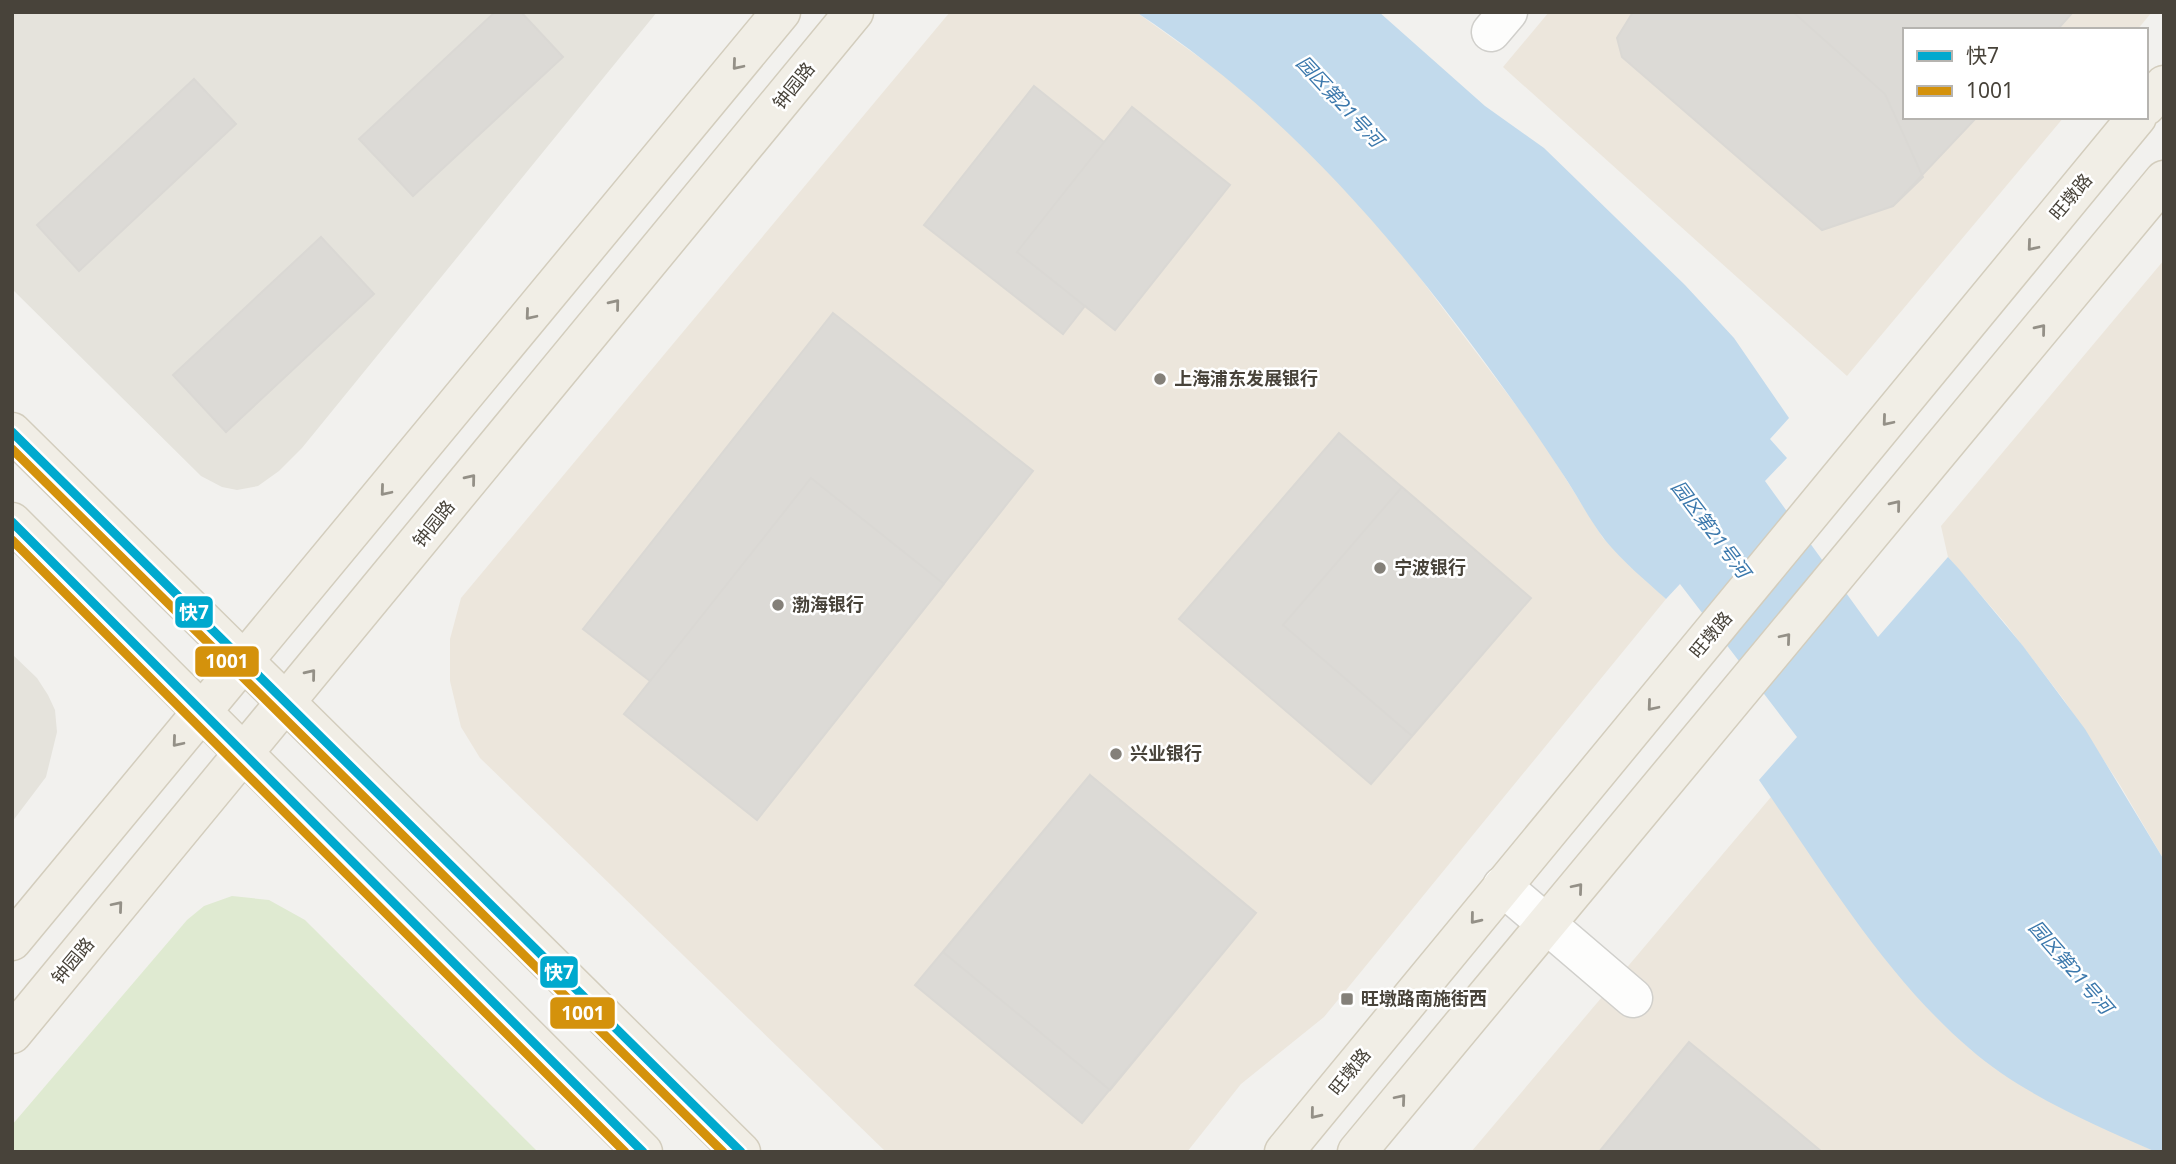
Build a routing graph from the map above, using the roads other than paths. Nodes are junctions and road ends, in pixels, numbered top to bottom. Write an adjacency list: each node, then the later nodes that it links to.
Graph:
1 (781, 12): 9 (main road, one-way to 9)
2 (854, 12): 10 (main road, 钟园路, one-way to 2)
3 (2164, 85): 4 (main road)
4 (2148, 104)
5 (2135, 119): 13 (main road, 旺墩路, one-way to 13)
6 (2164, 180): 14 (main road, one-way to 6)
7 (12, 432): 9 (main road)
8 (12, 522): 11 (main road)
9 (242, 662): 10 (main road); 11 (main road)
10 (286, 705): 12 (main road, 钟园路); 19 (main road)
11 (203, 710): 12 (main road); 15 (main road, one-way to 15)
12 (244, 754): 17 (main road, 钟园路, one-way to 12); 18 (main road)
13 (1502, 886): 14 (lane); 20 (main road, 旺墩路, one-way to 20)
14 (1547, 925): 16 (lane); 21 (main road, one-way to 14)
15 (12, 941)
16 (1633, 998)
17 (12, 1034)
18 (643, 1152)
19 (741, 1152)
20 (1284, 1152)
21 (1357, 1152)

